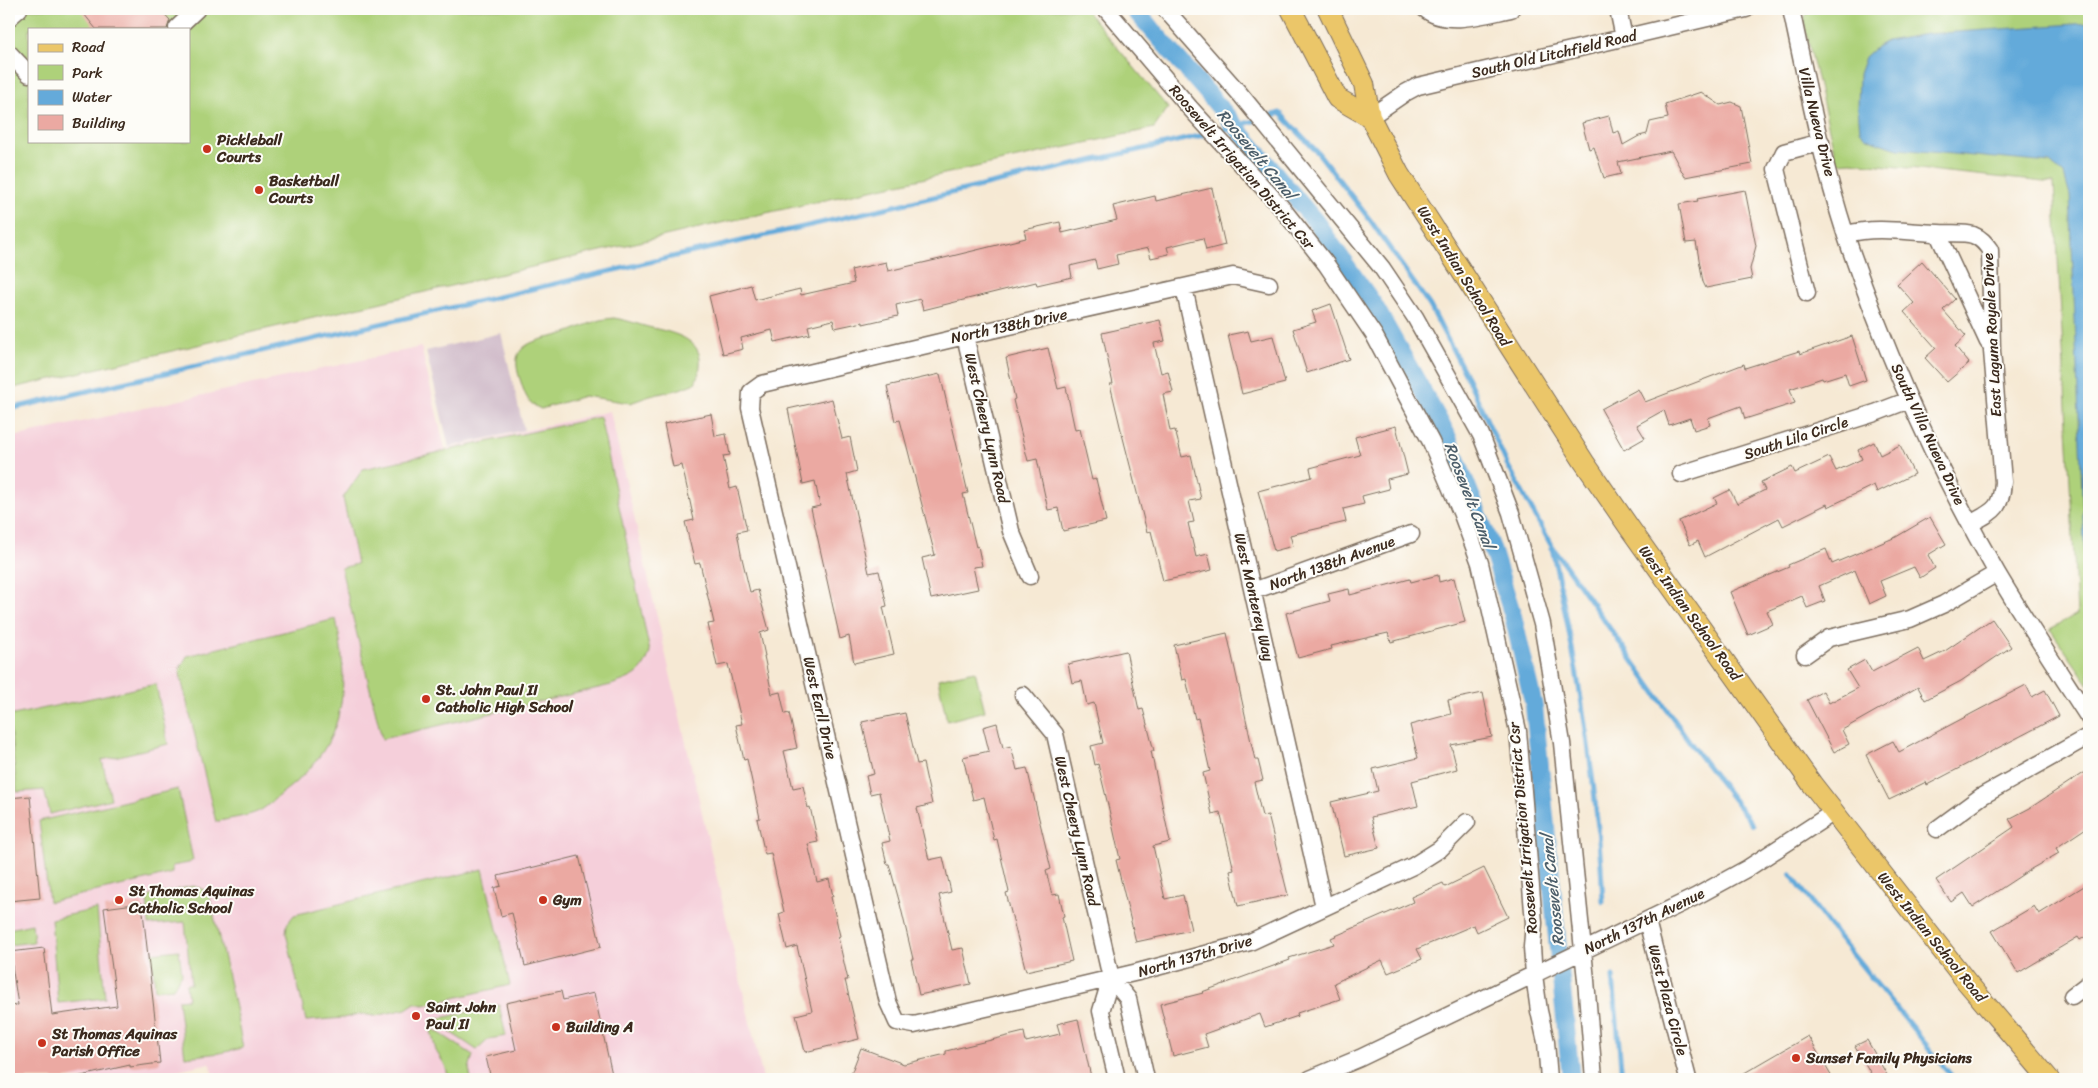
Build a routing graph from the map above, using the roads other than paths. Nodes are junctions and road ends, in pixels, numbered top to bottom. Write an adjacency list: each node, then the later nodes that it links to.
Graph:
1 (18, 9): 12 (street)
2 (197, 9): 13 (street)
3 (1106, 9): 44 (street, Roosevelt Irrigation District Csr)
4 (1164, 9): 43 (street)
5 (1292, 9): 17 (main road)
6 (1328, 9): 17 (main road, West Indian School Road)
7 (1425, 9): 8 (street)
8 (1511, 9)
9 (1618, 9): 14 (street)
10 (1746, 9): 14 (street, South Old Litchfield Road)
11 (1791, 9): 18 (street, Villa Nueva Drive)
12 (9, 18)
13 (177, 28)
14 (1624, 38): 17 (street, South Old Litchfield Road)
15 (9, 53): 16 (street)
16 (28, 73)
17 (1370, 117): 38 (main road, West Indian School Road)
18 (1821, 142): 19 (street, Villa Nueva Drive); 23 (street)
19 (1846, 234): 20 (street, East Laguna Royale Drive); 27 (street, South Villa Nueva Drive)
20 (1938, 234): 25 (street); 25 (street, East Laguna Royale Drive)
21 (1269, 284): 22 (street, North 138th Drive)
22 (1184, 288): 24 (street, North 138th Drive); 33 (street, West Monterey Way)
23 (1807, 293)
24 (965, 336): 26 (street, North 138th Drive); 32 (street, West Cheery Lynn Road)
25 (1992, 351): 29 (street, East Laguna Royale Drive)
26 (752, 392): 48 (street, West Earll Drive)
27 (1909, 400): 28 (street, South Lila Circle); 29 (street, South Villa Nueva Drive)
28 (1681, 474)
29 (1970, 524): 31 (street, South Villa Nueva Drive)
30 (1411, 534): 33 (street, North 138th Avenue)
31 (1997, 573): 34 (street); 36 (street, South Villa Nueva Drive)
32 (1030, 576)
33 (1253, 591): 41 (street, West Monterey Way)
34 (1805, 655)
35 (1023, 694): 45 (street, West Cheery Lynn Road)
36 (2089, 718)
37 (2089, 736): 40 (street)
38 (1834, 812): 42 (street, North 137th Avenue); 55 (main road, West Indian School Road)
39 (1467, 822): 41 (street, North 137th Drive)
40 (1937, 829)
41 (1324, 907): 45 (street, North 137th Drive)
42 (1647, 921): 43 (street, North 137th Avenue); 54 (street, West Plaza Circle)
43 (1578, 954): 44 (street, North 137th Avenue); 53 (street)
44 (1537, 973): 51 (street, North 137th Avenue); 52 (street, Roosevelt Irrigation District Csr)
45 (1111, 978): 48 (street, North 137th Drive); 49 (street, West Cheery Lynn Road); 50 (street, West Cheery Lynn Road)
46 (2089, 983): 47 (street)
47 (2072, 996)
48 (897, 1022)
49 (1117, 1079)
50 (1146, 1079)
51 (1310, 1079)
52 (1550, 1079)
53 (1594, 1079)
54 (1688, 1079)
55 (2049, 1079)

